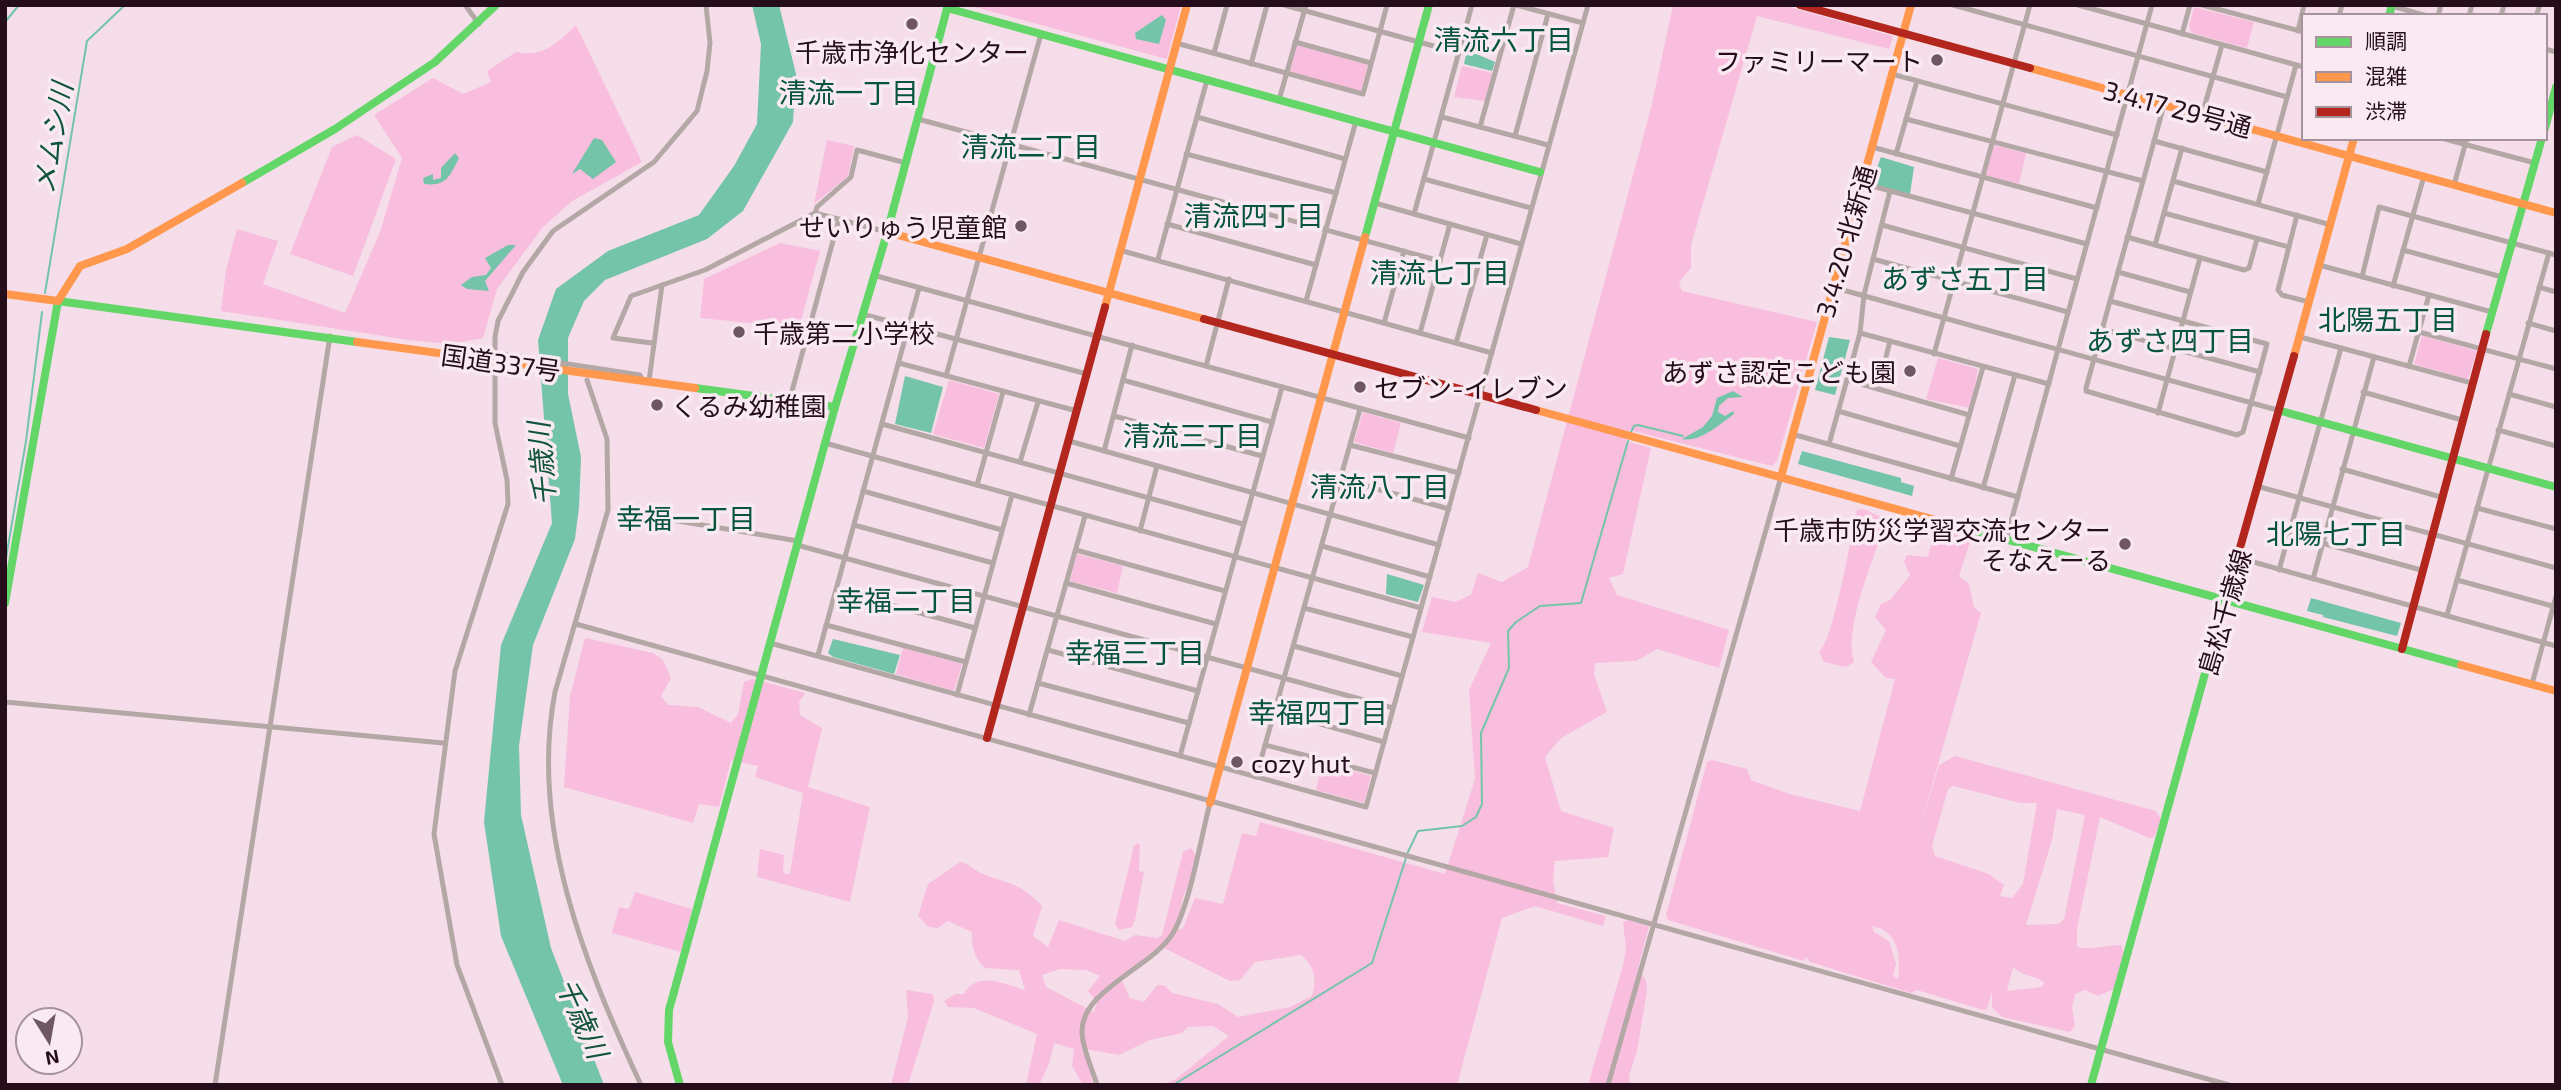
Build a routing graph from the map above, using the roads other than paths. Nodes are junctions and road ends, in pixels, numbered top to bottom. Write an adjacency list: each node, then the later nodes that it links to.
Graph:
1 (465, 5): 29 (street)
2 (496, 5): 29 (main road)
3 (706, 5): 197 (street)
4 (1187, 5): 38 (main road)
5 (1227, 5): 41 (street)
6 (1267, 5): 46 (street)
7 (1284, 5): 24 (street)
8 (1387, 5): 32 (street)
9 (1429, 5): 37 (main road)
10 (1472, 5): 42 (street)
11 (1515, 5): 25 (street); 68 (street)
12 (1588, 5): 28 (street)
13 (1800, 5): 35 (main road, 3.4.17 29号通)
14 (1911, 5): 35 (main road, 3.4.20 北新通)
15 (1953, 5): 30 (street)
16 (2030, 5): 30 (street)
17 (2078, 5): 26 (street)
18 (2111, 5): 26 (street)
19 (2152, 5): 31 (street)
20 (2190, 5): 36 (street)
21 (2202, 5): 33 (street)
22 (2391, 5): 27 (street)
23 (947, 7): 34 (main road); 64 (main road)
24 (1305, 8): 32 (street); 39 (street)
25 (1548, 14): 28 (street); 72 (street)
26 (2109, 14): 31 (street)
27 (2420, 14)
28 (1583, 23): 80 (street)
29 (479, 24): 163 (main road)
30 (2024, 24): 43 (street); 45 (street)
31 (2147, 24): 36 (street); 43 (street)
32 (1380, 31): 37 (street); 44 (street)
33 (2301, 31)
34 (1041, 34): 49 (main road); 78 (street)
35 (1903, 34): 45 (main road, 3.4.17 29号通); 51 (main road, 3.4.20 北新通)
36 (2182, 34): 40 (street)
37 (1420, 42): 42 (street); 69 (main road)
38 (1176, 43): 41 (street); 49 (main road)
39 (1295, 43): 44 (street); 50 (street)
40 (2222, 45): 47 (street); 52 (street)
41 (1214, 53): 46 (street)
42 (1459, 53): 63 (street)
43 (2137, 56): 52 (street); 56 (street)
44 (1371, 62): 50 (street)
45 (2013, 63): 56 (main road, 3.4.17 29号通); 59 (street)
46 (1251, 64): 50 (street)
47 (2296, 65): 48 (street); 57 (street)
48 (2302, 66)
49 (1169, 69): 53 (main road); 94 (main road)
50 (1287, 74): 58 (street)
51 (1892, 74): 54 (street); 81 (main road, 3.4.20 北新通)
52 (2213, 77): 57 (street); 61 (street)
53 (1208, 80): 58 (main road); 62 (street)
54 (1917, 81): 59 (street); 65 (street)
55 (2556, 87): 67 (main road)
56 (2127, 95): 60 (main road, 3.4.17 29号通); 70 (street)
57 (2287, 97): 71 (street)
58 (1279, 100): 66 (main road)
59 (2002, 104): 70 (street); 75 (street)
60 (2164, 105): 61 (main road, 3.4.17 29号通); 76 (street)
61 (2202, 115): 71 (main road, 3.4.17 29号通)
62 (1197, 117): 83 (street); 86 (street)
63 (1442, 117): 68 (street); 79 (street)
64 (918, 119): 78 (street); 87 (main road)
65 (1906, 119): 75 (street); 84 (street)
66 (1356, 121): 69 (main road); 86 (street)
67 (2547, 121)
68 (1480, 127): 72 (street)
69 (1396, 132): 79 (main road); 103 (main road)
70 (2117, 135): 90 (street)
71 (2277, 135): 85 (main road, 3.4.17 29号通); 91 (street)
72 (1515, 136): 80 (street)
73 (2354, 140): 85 (main road, 島松千歳線)
74 (2541, 140): 88 (main road)
75 (1992, 141): 90 (street); 93 (street)
76 (2154, 141): 82 (street); 96 (street)
77 (2466, 141): 88 (street); 99 (street)
78 (1011, 144): 94 (street); 137 (street)
79 (1434, 144): 89 (main road); 95 (street)
80 (1548, 145): 89 (street)
81 (1872, 147): 84 (street); 98 (main road, 3.4.20 北新通)
82 (2182, 148): 91 (street); 97 (street)
83 (1186, 154): 100 (street); 102 (street)
84 (1896, 154): 93 (street)
85 (2350, 155): 92 (main road, 3.4.17 29号通); 119 (main road, 島松千歳線)
86 (1345, 159): 102 (street)
87 (905, 163): 108 (street); 121 (main road)
88 (2535, 163): 105 (main road)
89 (1540, 172): 106 (street)
90 (2107, 172): 96 (street); 107 (street)
91 (2267, 172): 104 (street)
92 (2424, 176): 99 (main road, 3.4.17 29号通); 114 (street)
93 (1982, 178): 107 (street); 112 (street)
94 (1139, 179): 100 (street); 132 (main road)
95 (1424, 179): 106 (street); 111 (street)
96 (2143, 181): 123 (street)
97 (2173, 181): 104 (street); 109 (street)
98 (1861, 183): 101 (street); 153 (main road, 3.4.20 北新通)
99 (2454, 184): 105 (main road, 3.4.17 29号通)
100 (1176, 190): 116 (street); 120 (street)
101 (1890, 191): 112 (street); 118 (street)
102 (1336, 193): 120 (street)
103 (1376, 203): 111 (street); 125 (main road)
104 (2258, 204): 113 (street)
105 (2524, 204): 110 (main road, 3.4.17 29号通); 126 (main road)
106 (1531, 208): 127 (street)
107 (2097, 208): 128 (street)
108 (815, 213): 115 (street); 151 (street)
109 (2164, 213): 124 (street); 129 (street)
110 (2556, 213)
111 (1414, 214): 117 (street)
112 (1972, 214): 128 (street); 130 (street)
113 (2297, 215): 119 (street); 131 (street)
114 (2413, 216): 126 (street); 133 (street); 146 (street)
115 (839, 219): 121 (street); 226 (street)
116 (1167, 224): 140 (street); 142 (street)
117 (1450, 224): 122 (street); 141 (street)
118 (1882, 225): 130 (street); 139 (street)
119 (2331, 225): 143 (main road, 島松千歳線)
120 (1326, 229): 125 (street); 142 (street)
121 (887, 232): 137 (main road); 145 (main road)
122 (1487, 234): 127 (street); 188 (street)
123 (2127, 237): 129 (street); 144 (street)
124 (2257, 239): 131 (street); 138 (street)
125 (1365, 240): 134 (street); 167 (main road)
126 (2511, 243): 135 (street); 147 (main road)
127 (1521, 244): 194 (street)
128 (2087, 244): 149 (street)
129 (2155, 246): 138 (street)
130 (1963, 247): 149 (street); 150 (street)
131 (2289, 247): 166 (street)
132 (1119, 250): 140 (street); 159 (main road)
133 (2403, 250): 147 (street); 152 (street)
134 (1404, 251): 141 (street); 173 (street)
135 (2549, 253): 136 (street); 154 (street)
136 (2556, 255)
137 (979, 257): 159 (main road); 162 (street)
138 (2200, 258): 156 (street)
139 (1873, 259): 150 (street); 160 (street)
140 (1158, 260): 148 (street)
141 (1440, 261): 180 (street)
142 (1316, 265): 164 (street)
143 (2319, 265): 146 (street); 166 (main road, 島松千歳線)
144 (2118, 272): 156 (street); 165 (street)
145 (873, 275): 155 (street); 170 (main road)
146 (2362, 277): 152 (street)
147 (2502, 277): 169 (main road)
148 (1229, 279): 164 (street); 175 (street)
149 (2077, 279): 168 (street)
150 (1953, 281): 168 (street); 171 (street)
151 (662, 285): 187 (street); 187 (street)
152 (2393, 285): 161 (street)
153 (1832, 287): 160 (street); 242 (main road, 3.4.20 北新通)
154 (2539, 287): 157 (street); 174 (street)
155 (919, 288): 162 (street); 176 (street)
156 (2190, 292): 172 (street)
157 (2556, 292)
158 (5, 294): 163 (main road, 国道337号)
159 (1107, 294): 175 (main road); 183 (main road)
160 (1864, 295): 171 (street); 181 (street)
161 (2429, 295): 169 (street); 178 (street)
162 (965, 300): 183 (street); 185 (street)
163 (58, 301): 182 (main road, 国道337号); 314 (main road)
164 (1306, 301): 167 (street)
165 (2110, 301): 172 (street); 177 (street)
166 (2309, 302): 184 (main road, 島松千歳線)
167 (1345, 312): 173 (street); 196 (main road)
168 (2068, 312): 192 (street)
169 (2492, 312): 191 (main road)
170 (862, 314): 176 (street); 227 (main road)
171 (1943, 317): 192 (street); 195 (street)
172 (2183, 321): 193 (street); 206 (street)
173 (1384, 323): 180 (street)
174 (2528, 323): 179 (street); 200 (street)
175 (1218, 324): 196 (main road); 202 (street)
176 (909, 326): 185 (street); 201 (street)
177 (2102, 329): 193 (street); 199 (street)
178 (2419, 331): 191 (street); 203 (street)
179 (2556, 331)
180 (1420, 333): 188 (street)
181 (1860, 333): 186 (street); 213 (street)
182 (330, 336): 197 (main road, 国道337号); 351 (street)
183 (1097, 337): 189 (street); 207 (main road)
184 (2300, 337): 190 (street); 232 (main road, 島松千歳線)
185 (955, 339): 207 (street); 209 (street)
186 (1890, 341): 195 (street); 218 (street)
187 (652, 343): 214 (street)
188 (1456, 343): 194 (street)
189 (1132, 345): 202 (street); 212 (street)
190 (2341, 348): 198 (street); 238 (street)
191 (2482, 348): 200 (street); 215 (main road)
192 (2059, 349): 199 (street); 216 (street)
193 (2175, 349): 206 (street); 210 (street)
194 (1492, 353): 222 (street)
195 (1934, 354): 204 (street)
196 (1333, 355): 222 (main road); 223 (main road)
197 (497, 357): 214 (main road, 国道337号); 354 (street)
198 (2374, 357): 203 (street); 220 (street)
199 (2094, 358): 210 (street); 233 (street)
200 (2518, 358): 205 (street); 221 (street)
201 (899, 363): 209 (street); 239 (street)
202 (1206, 366): 217 (street)
203 (2409, 366): 215 (street)
204 (1983, 367): 208 (street); 234 (street)
205 (2556, 369)
206 (2260, 372): 225 (street)
207 (1087, 374): 230 (main road)
208 (2015, 375): 216 (street); 267 (street)
209 (946, 376): 219 (street)
210 (2167, 379): 225 (street); 233 (street)
211 (587, 380): 322 (street)
212 (1123, 380): 235 (street); 237 (street)
213 (1847, 380): 218 (street); 231 (street)
214 (646, 383): 226 (main road, 国道337号)
215 (2472, 383): 236 (main road)
216 (2049, 384): 271 (street)
217 (1282, 387): 223 (street); 237 (street)
218 (1878, 389): 234 (street)
219 (1003, 392): 224 (street); 251 (street)
220 (2363, 392): 236 (street); 241 (street)
221 (2509, 394): 228 (street); 240 (street)
222 (1480, 396): 243 (street); 261 (main road)
223 (1322, 398): 229 (street); 276 (main road)
224 (1038, 402): 230 (street); 255 (street)
225 (2251, 402): 232 (street); 233 (street)
226 (789, 403): 227 (main road, 国道337号)
227 (835, 407): 245 (main road)
228 (2556, 407)
229 (1360, 408): 243 (street); 246 (street)
230 (1077, 411): 244 (main road)
231 (1838, 411): 247 (street); 248 (street)
232 (2281, 411): 238 (main road); 265 (main road, 島松千歳線)
233 (2158, 413)
234 (1969, 415): 248 (street)
235 (1114, 416): 250 (street); 252 (street)
236 (2462, 420): 254 (main road)
237 (1272, 422): 252 (street)
238 (2320, 422): 241 (main road); 274 (street)
239 (882, 424): 251 (street); 253 (street)
240 (2498, 430): 249 (street); 257 (street)
241 (2352, 431): 254 (main road); 258 (street)
242 (1792, 434): 247 (street); 261 (main road, 3.4.20 北新通)
243 (1469, 438): 259 (street)
244 (1069, 441): 250 (street); 260 (main road)
245 (825, 443): 253 (street); 290 (main road)
246 (1350, 444): 259 (street); 262 (street)
247 (1829, 444): 263 (street)
248 (1960, 446): 263 (street)
249 (2556, 446)
250 (1104, 452): 256 (street)
251 (986, 453): 255 (street); 264 (street)
252 (1262, 456): 269 (street)
253 (873, 457): 264 (street); 268 (street)
254 (2451, 458): 257 (main road); 272 (main road)
255 (1020, 463): 260 (street)
256 (1157, 466): 269 (street); 273 (street)
257 (2488, 468): 266 (main road); 278 (street)
258 (2342, 469): 272 (street); 277 (street)
259 (1459, 473): 279 (street)
260 (1060, 474): 273 (street); 275 (main road)
261 (1781, 478): 289 (main road); 361 (street)
262 (1341, 479): 279 (street); 280 (street)
263 (1951, 479): 267 (street)
264 (977, 485): 270 (street)
265 (2260, 487): 274 (street); 298 (main road, 島松千歳線)
266 (2556, 487)
267 (1983, 488): 271 (street)
268 (863, 491): 284 (street); 286 (street)
269 (1251, 494): 276 (street); 283 (street)
270 (1012, 495): 275 (street); 286 (street)
271 (2018, 497): 289 (street)
272 (2441, 497): 288 (main road)
273 (1148, 498): 283 (street); 287 (street)
274 (2299, 498): 277 (street); 302 (street)
275 (1051, 505): 281 (street); 315 (main road)
276 (1292, 505): 280 (street); 301 (main road)
277 (2332, 507): 288 (street); 291 (street)
278 (2477, 508): 285 (street); 292 (street)
279 (1449, 509): 293 (street)
280 (1331, 515): 293 (street); 294 (street)
281 (1085, 516): 287 (street); 295 (street)
282 (666, 519): 290 (street)
283 (1243, 524): 297 (street)
284 (854, 525): 296 (street); 299 (street)
285 (2556, 529)
286 (1002, 530): 299 (street)
287 (1140, 531): 297 (street)
288 (2432, 534): 292 (street); 303 (main road)
289 (2006, 540): 313 (main road)
290 (798, 543): 296 (street); 328 (main road)
291 (2322, 543): 303 (street); 306 (street)
292 (2468, 544): 300 (street); 307 (street)
293 (1439, 545): 304 (street)
294 (1322, 546): 304 (street); 305 (street)
295 (1076, 550): 308 (street); 310 (street)
296 (845, 557): 309 (street); 311 (street)
297 (1234, 557): 301 (street); 310 (street)
298 (2239, 558): 302 (street); 313 (main road, 島松千歳線)
299 (993, 563): 311 (street)
300 (2556, 568)
301 (1274, 569): 305 (street); 336 (main road)
302 (2279, 569): 306 (street)
303 (2421, 569): 316 (main road)
304 (1430, 577): 319 (street)
305 (1313, 579): 318 (street); 319 (street)
306 (2312, 579): 316 (street)
307 (2457, 580): 317 (street); 321 (street)
308 (1066, 583): 320 (street); 323 (street)
309 (836, 590): 324 (street); 325 (street)
310 (1224, 591): 323 (street)
311 (984, 595): 315 (street); 325 (street)
312 (2556, 596): 317 (street)
313 (2227, 600): 331 (main road); 362 (main road, 島松千歳線)
314 (5, 603)
315 (1023, 606): 320 (street); 346 (main road)
316 (2414, 606): 321 (street); 331 (main road)
317 (2554, 606): 327 (street)
318 (1304, 608): 326 (street); 329 (street)
319 (1421, 608): 326 (street)
320 (1057, 615): 332 (street); 334 (street)
321 (2447, 615): 327 (street)
322 (576, 624): 337 (street); 365 (street)
323 (1216, 624): 334 (street)
324 (826, 625): 333 (street); 335 (street)
325 (975, 628): 335 (street)
326 (1413, 637): 338 (street)
327 (2543, 642): 330 (street); 341 (street)
328 (770, 643): 333 (street); 337 (main road)
329 (1294, 646): 338 (street); 339 (street)
330 (2556, 646)
331 (2402, 649): 341 (main road)
332 (1048, 650): 340 (street); 342 (street)
333 (818, 655): 344 (street)
334 (1207, 658): 336 (street); 342 (street)
335 (966, 662): 344 (street)
336 (1246, 669): 339 (street); 357 (main road)
337 (762, 675): 352 (street); 366 (main road)
338 (1402, 676): 347 (street)
339 (1284, 680): 347 (street); 348 (street)
340 (1038, 683): 349 (street); 350 (street)
341 (2532, 685): 343 (main road)
342 (1198, 691): 350 (street)
343 (2556, 691)
344 (957, 695): 346 (street)
345 (5, 702): 351 (street)
346 (995, 706): 349 (street); 352 (main road)
347 (1393, 708): 353 (street)
348 (1275, 711): 353 (street); 355 (street)
349 (1029, 715): 356 (street)
350 (1189, 723): 356 (street)
351 (269, 728): 354 (street); 363 (street)
352 (987, 738): 360 (street)
353 (1384, 742): 358 (street)
354 (443, 743): 364 (street)
355 (1265, 745): 358 (street); 359 (street)
356 (1180, 756): 357 (street)
357 (1219, 767): 359 (street); 360 (main road)
358 (1375, 774): 359 (street)
359 (1256, 777)
360 (1210, 803): 361 (street); 367 (street)
361 (1654, 924): 362 (street); 368 (street)
362 (2101, 1050): 369 (main road, 島松千歳線); 370 (street)
363 (215, 1085)
364 (502, 1085)
365 (641, 1085)
366 (680, 1085)
367 (1097, 1085)
368 (1608, 1085)
369 (2091, 1085)
370 (2229, 1085)

